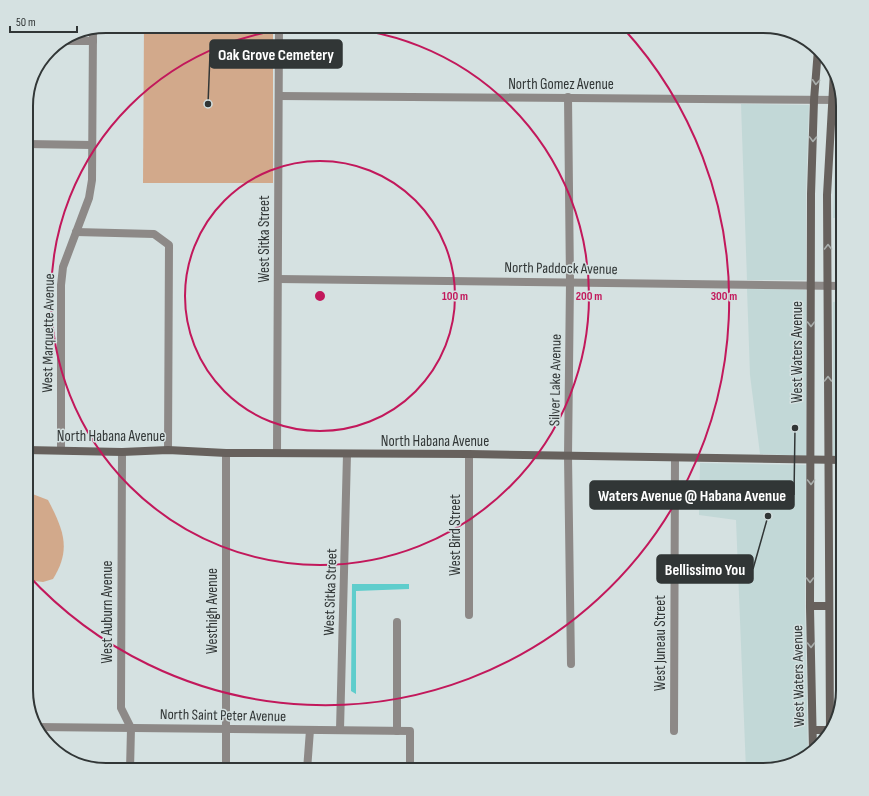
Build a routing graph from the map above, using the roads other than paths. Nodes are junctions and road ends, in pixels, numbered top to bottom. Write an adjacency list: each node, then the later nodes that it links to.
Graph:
1 (279, 33): 7 (street, West Sitka Street)
2 (93, 34): 4 (street, West Marquette Avenue)
3 (74, 41): 4 (street)
4 (93, 41): 13 (street, West Marquette Avenue)
5 (817, 57): 9 (main road, West Waters Avenue, one-way to 9)
6 (833, 85): 10 (main road, West Waters Avenue)
7 (279, 96): 8 (street, North Gomez Avenue); 15 (street, West Sitka Street)
8 (568, 97): 9 (street, North Gomez Avenue); 16 (street, Silver Lake Avenue)
9 (814, 100): 10 (street, North Gomez Avenue); 17 (main road, West Waters Avenue, one-way to 17)
10 (832, 100): 11 (street, North Gomez Avenue); 18 (main road, West Waters Avenue, one-way to 10)
11 (836, 100)
12 (33, 144): 13 (street)
13 (92, 145): 14 (street, West Marquette Avenue)
14 (76, 232): 21 (street, West Marquette Avenue); 22 (street)
15 (278, 279): 16 (street, North Paddock Avenue); 25 (street, West Sitka Street)
16 (570, 282): 17 (street, North Paddock Avenue); 28 (street, Silver Lake Avenue)
17 (811, 285): 18 (street, North Paddock Avenue); 30 (main road, West Waters Avenue, one-way to 30)
18 (828, 286): 19 (street, North Paddock Avenue); 31 (main road, West Waters Avenue, one-way to 18)
19 (836, 286)
20 (33, 450): 21 (main road, North Habana Avenue)
21 (61, 450): 23 (main road, North Habana Avenue)
22 (168, 450): 23 (main road, North Habana Avenue); 24 (main road, North Habana Avenue)
23 (122, 452): 40 (street, West Auburn Avenue)
24 (226, 453): 25 (main road, North Habana Avenue); 41 (street, Westhigh Avenue)
25 (277, 453): 26 (main road, North Habana Avenue)
26 (347, 454): 27 (main road, North Habana Avenue); 43 (street, West Sitka Street)
27 (469, 454): 28 (main road, North Habana Avenue); 35 (street, West Bird Street)
28 (568, 456): 29 (main road, North Habana Avenue); 37 (street, Silver Lake Avenue)
29 (675, 458): 30 (main road, North Habana Avenue); 47 (street, West Juneau Street)
30 (811, 460): 31 (main road, North Habana Avenue); 33 (main road, West Waters Avenue, one-way to 33)
31 (828, 460): 32 (main road, North Habana Avenue); 34 (main road, West Waters Avenue)
32 (836, 460)
33 (810, 606): 34 (main road); 44 (main road, West Waters Avenue, one-way to 44)
34 (829, 606): 38 (main road, West Waters Avenue)
35 (469, 615)
36 (397, 622): 46 (street)
37 (571, 664)
38 (830, 718)
39 (43, 727): 40 (street, North Saint Peter Avenue)
40 (131, 728): 41 (street, North Saint Peter Avenue); 49 (street, West Auburn Avenue)
41 (225, 729): 42 (street, North Saint Peter Avenue); 50 (street, Westhigh Avenue)
42 (310, 730): 43 (street, North Saint Peter Avenue); 51 (street)
43 (340, 730): 46 (street, North Saint Peter Avenue)
44 (813, 730): 45 (main road); 48 (main road, West Waters Avenue)
45 (824, 730)
46 (397, 731): 52 (street, North Saint Peter Avenue)
47 (674, 731)
48 (813, 744)
49 (130, 763)
50 (226, 763)
51 (308, 763)
52 (410, 763)

